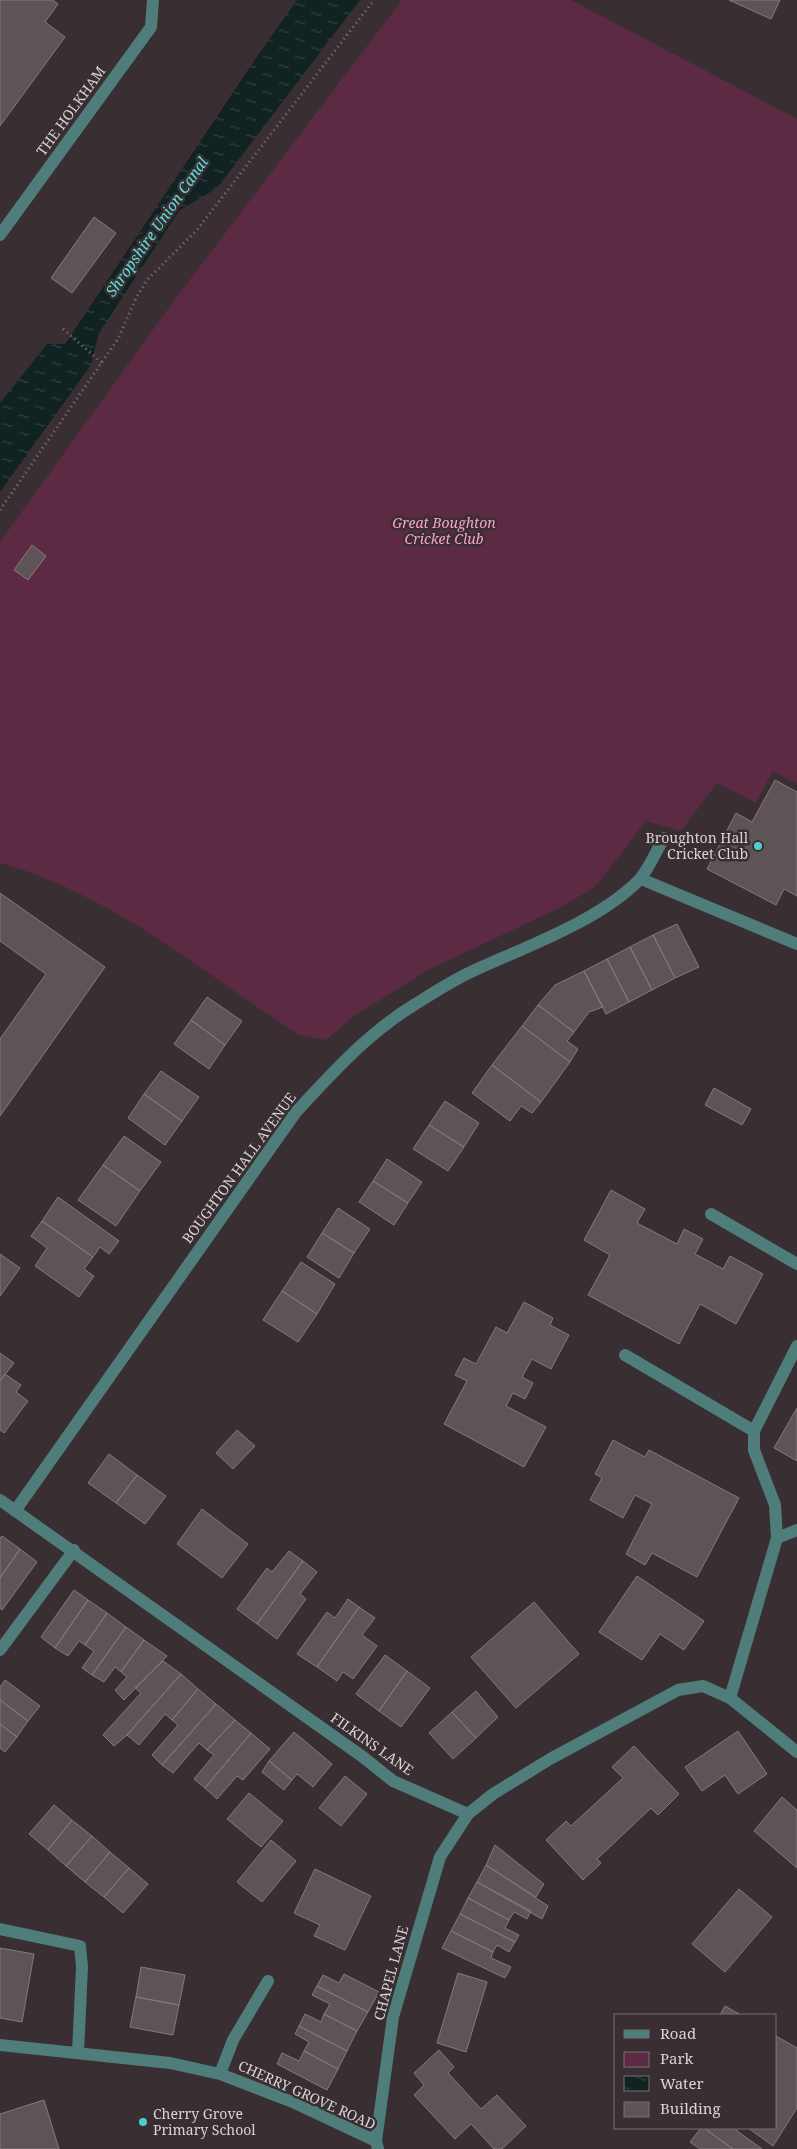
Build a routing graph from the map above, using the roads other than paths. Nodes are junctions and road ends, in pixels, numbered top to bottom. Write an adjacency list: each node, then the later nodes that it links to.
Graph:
1 (153, 0): 2 (street, THE HOLKHAM)
2 (0, 235)
3 (664, 838): 4 (street, BOUGHTON HALL AVENUE)
4 (640, 879): 5 (street); 12 (street, BOUGHTON HALL AVENUE)
5 (797, 944)
6 (711, 1214): 7 (street)
7 (797, 1264)
8 (797, 1350): 10 (street)
9 (625, 1355): 10 (street)
10 (754, 1431): 14 (street)
11 (0, 1500): 12 (street, FILKINS LANE)
12 (15, 1511): 15 (street, FILKINS LANE)
13 (797, 1530): 14 (street)
14 (777, 1538): 17 (street)
15 (74, 1550): 16 (street); 19 (street, FILKINS LANE)
16 (0, 1650)
17 (730, 1698): 18 (street); 19 (street)
18 (797, 1752)
19 (468, 1814): 25 (street, CHAPEL LANE)
20 (0, 1930): 23 (street)
21 (268, 1981): 24 (street)
22 (0, 2044): 23 (street, CHERRY GROVE ROAD)
23 (78, 2053): 24 (street, CHERRY GROVE ROAD)
24 (220, 2074): 25 (street, CHERRY GROVE ROAD)
25 (377, 2145)

